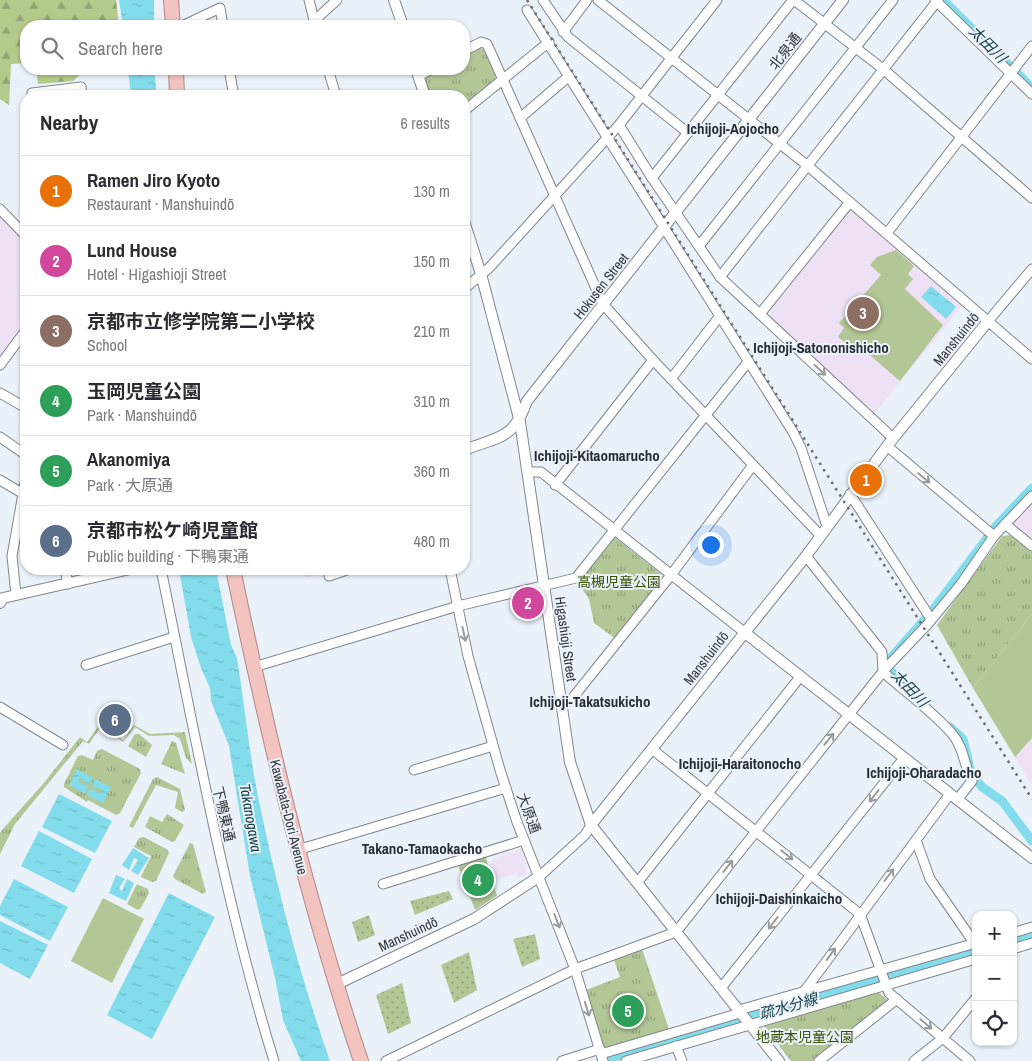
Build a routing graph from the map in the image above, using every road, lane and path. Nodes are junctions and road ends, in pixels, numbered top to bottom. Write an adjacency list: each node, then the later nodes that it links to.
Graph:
1 (171, 0): 14 (highway)
2 (309, 0): 17 (street)
3 (336, 0): 18 (street)
4 (394, 0): 19 (street)
5 (542, 0): 21 (street)
6 (587, 0): 21 (street)
7 (598, 0): 26 (street)
8 (717, 0): 26 (street)
9 (793, 0): 20 (street); 42 (street)
10 (843, 0): 20 (street, 北泉通)
11 (893, 0): 25 (street)
12 (937, 1): 27 (street); 28 (street)
13 (527, 10): 22 (street)
14 (173, 20)
15 (195, 20): 16 (street)
16 (222, 20)
17 (314, 20)
18 (318, 20)
19 (400, 20)
20 (824, 24): 25 (street); 46 (street, 北泉通)
21 (562, 32): 43 (street)
22 (549, 42): 33 (street); 34 (street)
23 (1032, 46): 28 (street)
24 (470, 48): 34 (street)
25 (856, 49): 27 (street); 51 (street)
26 (670, 59): 42 (street); 43 (street)
27 (883, 69): 50 (street); 52 (street)
28 (1013, 71): 41 (street); 50 (street)
29 (176, 75): 37 (highway)
30 (230, 75): 38 (street)
31 (330, 75): 39 (street)
32 (418, 75): 40 (street)
33 (568, 77): 45 (street); 49 (street)
34 (503, 80): 44 (street); 45 (street)
35 (56, 90): 36 (street)
36 (81, 90)
37 (177, 90)
38 (233, 90)
39 (334, 90)
40 (423, 90)
41 (1032, 94)
42 (718, 95): 46 (street); 48 (street)
43 (642, 96): 47 (street); 48 (street)
44 (470, 106)
45 (520, 118): 54 (street)
46 (749, 119): 51 (street); 58 (street, Hokusen Street)
47 (619, 125): 49 (street); 53 (street)
48 (688, 133): 53 (street)
49 (608, 138): 54 (street); 59 (street)
50 (961, 138): 55 (street); 61 (street)
51 (781, 145): 52 (street); 63 (street)
52 (808, 166): 56 (street); 66 (street)
53 (652, 178): 58 (street)
54 (555, 196): 65 (street); 68 (street)
55 (1032, 198)
56 (850, 202): 61 (street); 69 (street)
57 (0, 209): 60 (street)
58 (676, 212): 59 (street, Hokusen Street); 63 (street)
59 (664, 227): 68 (street, Hokusen Street); 70 (street)
60 (20, 230)
61 (887, 233): 71 (street)
62 (470, 240): 65 (street, Higashioji Street)
63 (699, 246): 66 (street)
64 (1032, 269): 71 (street, Manshuindō)
65 (481, 274): 67 (street); 81 (street, Higashioji Street)
66 (720, 277): 69 (street)
67 (470, 284)
68 (604, 304): 74 (street); 81 (street, Hokusen Street)
69 (760, 314): 83 (street, one-way to 83)
70 (719, 317): 75 (street); 77 (street)
71 (989, 320): 73 (street); 83 (street, Manshuindō)
72 (20, 339): 76 (street)
73 (1032, 358)
74 (653, 360): 77 (street); 89 (street)
75 (748, 362): 80 (street); 95 (street)
76 (0, 364)
77 (671, 379): 80 (street)
78 (0, 393): 79 (street)
79 (20, 405)
80 (705, 414): 86 (street); 96 (street)
81 (520, 422): 84 (street); 87 (street, Higashioji Street)
82 (0, 437): 85 (street)
83 (890, 442): 91 (street, Manshuindō); 97 (street, one-way to 97)
84 (470, 448)
85 (20, 451)
86 (753, 465): 98 (street); 107 (street)
87 (528, 472): 89 (street); 110 (street, Higashioji Street)
88 (0, 480): 90 (street)
89 (556, 485): 96 (street)
90 (20, 492)
91 (850, 494): 95 (street, Manshuindō); 114 (street)
92 (1032, 496): 94 (street)
93 (20, 521): 111 (street)
94 (1005, 524): 97 (street); 99 (street)
95 (827, 526): 98 (street, Manshuindō)
96 (613, 530): 107 (street); 110 (street)
97 (992, 534): 114 (street)
98 (820, 535): 100 (street, Manshuindō)
99 (1032, 546)
100 (806, 556): 115 (street, Manshuindō); 119 (street)
101 (66, 575): 109 (street)
102 (105, 575): 109 (street)
103 (162, 575): 116 (street, 下鴨東通)
104 (234, 575): 118 (highway, Kawabata-Dori Avenue)
105 (332, 575): 108 (street)
106 (451, 575): 113 (street, 大原通)
107 (671, 575): 115 (street); 121 (street)
108 (329, 576)
109 (68, 584): 111 (street)
110 (545, 587): 113 (street); 121 (street, Higashioji Street)
111 (16, 595): 112 (street)
112 (1, 599)
113 (458, 606): 118 (street); 125 (street, 大原通, one-way to 125)
114 (929, 616): 119 (street)
115 (744, 632): 120 (street); 126 (street, Manshuindō)
116 (174, 638): 117 (street); 163 (street, 下鴨東通)
117 (86, 665)
118 (254, 667): 136 (highway, Kawabata-Dori Avenue)
119 (886, 668): 123 (street); 131 (street)
120 (800, 677): 123 (street); 130 (street)
121 (562, 704): 132 (street, Higashioji Street)
122 (0, 707): 124 (street)
123 (849, 715): 127 (street); 133 (street, one-way to 123)
124 (64, 745)
125 (493, 746): 128 (street); 129 (street, 大原通)
126 (653, 750): 130 (street); 132 (street, Manshuindō)
127 (904, 758): 131 (street); 138 (street, one-way to 138)
128 (414, 770)
129 (506, 788): 134 (street, 大原通); 136 (street)
130 (708, 793): 133 (street); 140 (street)
131 (953, 797): 135 (street); 137 (street)
132 (591, 825): 139 (street, Manshuindō); 140 (street, Higashioji Street)
133 (756, 830): 138 (street, one-way to 138); 144 (street, one-way to 133)
134 (524, 840): 139 (street, 大原通); 141 (street)
135 (916, 840): 142 (street, one-way to 135); 146 (street)
136 (297, 850): 153 (highway, Kawabata-Dori Avenue)
137 (1032, 858)
138 (812, 875): 142 (street); 155 (street, one-way to 155)
139 (540, 876): 151 (street, 大原通, one-way to 151); 153 (street, Manshuindō)
140 (636, 883): 144 (street, Higashioji Street)
141 (383, 884)
142 (860, 914): 152 (street); 156 (street, one-way to 142)
143 (1032, 927): 145 (street)
144 (676, 932): 151 (street); 155 (street, Higashioji Street)
145 (1017, 932)
146 (972, 937)
147 (1032, 943): 149 (street)
148 (972, 944): 152 (street)
149 (1017, 949)
150 (972, 960): 154 (street)
151 (575, 969): 162 (street, 大原通, one-way to 162); 165 (street)
152 (880, 971): 154 (street); 156 (street)
153 (335, 984): 164 (highway, Kawabata-Dori Avenue)
154 (884, 984): 157 (street); 159 (street)
155 (721, 988): 159 (street, Higashioji Street)
156 (803, 993): 159 (street)
157 (897, 999): 160 (street, one-way to 160); 170 (street)
158 (974, 1001): 160 (street)
159 (744, 1016): 161 (street); 162 (street); 169 (street, Higashioji Street)
160 (943, 1038): 171 (street); 172 (street)
161 (676, 1046): 167 (street); 168 (street)
162 (602, 1055): 166 (street)
163 (274, 1061)
164 (361, 1061)
165 (386, 1061)
166 (562, 1061)
167 (626, 1061)
168 (682, 1061)
169 (779, 1061)
170 (819, 1061)
171 (914, 1061)
172 (970, 1061)

